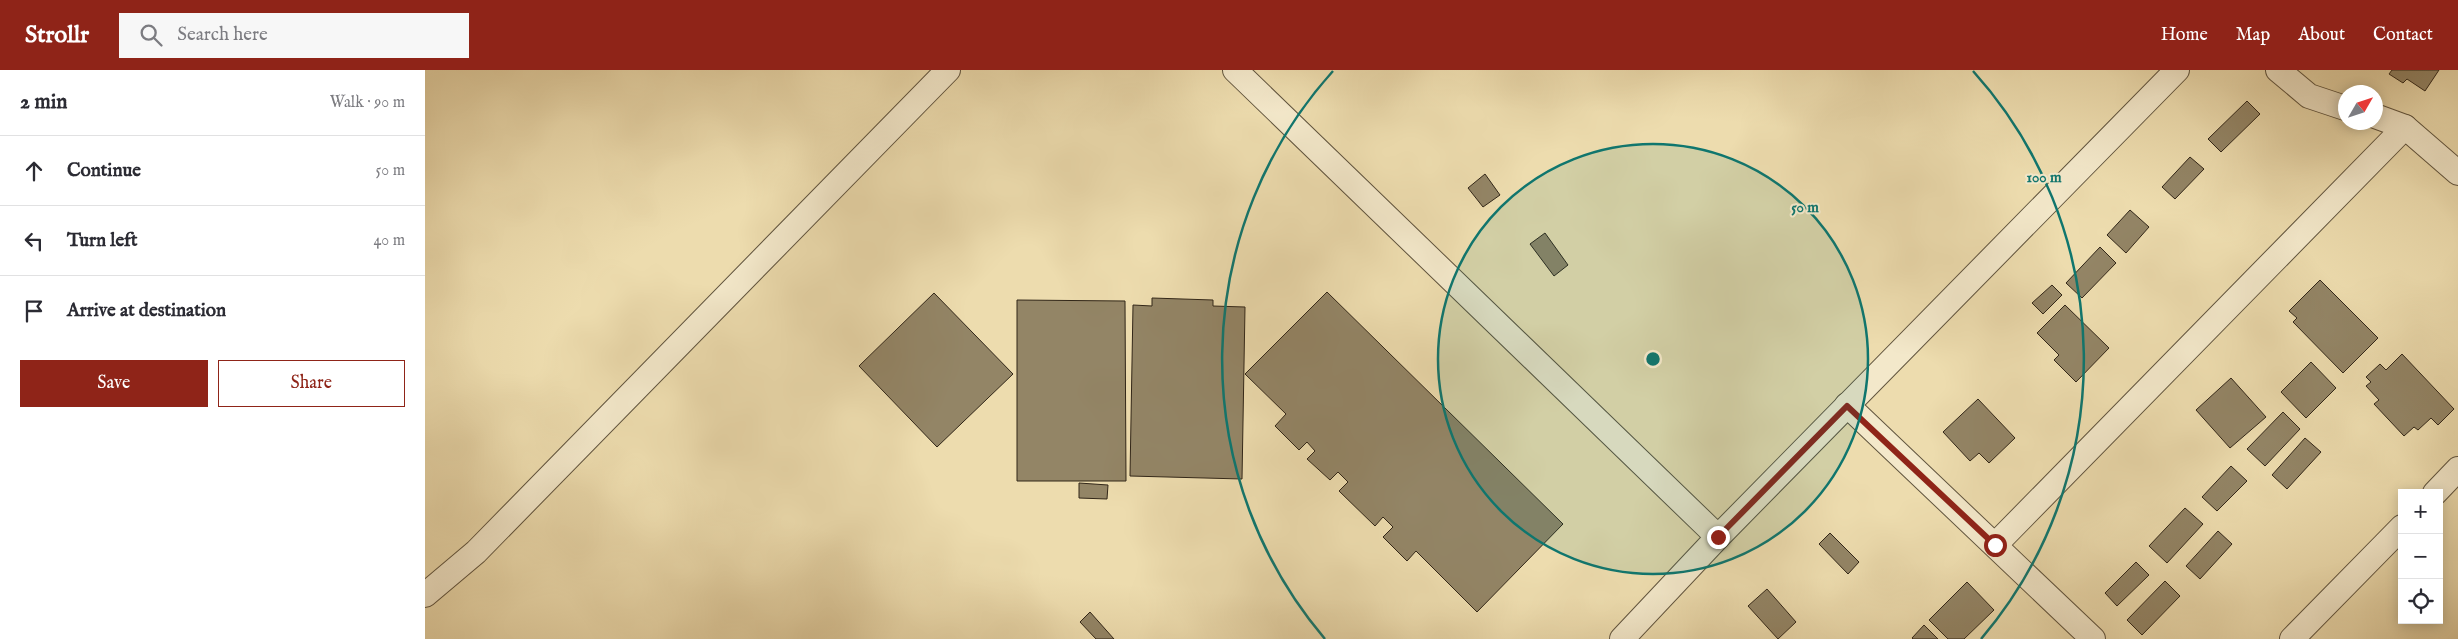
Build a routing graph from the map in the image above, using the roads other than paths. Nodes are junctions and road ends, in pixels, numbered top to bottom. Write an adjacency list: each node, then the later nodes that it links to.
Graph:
1 (948, 70): 15 (street)
2 (1235, 70): 13 (street)
3 (2177, 70): 9 (street)
4 (2278, 70): 5 (street)
5 (2338, 106)
6 (2383, 119): 7 (street)
7 (2405, 127): 8 (street); 14 (street)
8 (2458, 173)
9 (1847, 406): 13 (street); 14 (street)
10 (2458, 469): 11 (street)
11 (2439, 489)
12 (2398, 531): 18 (street)
13 (1718, 537): 16 (street)
14 (1995, 545): 17 (street)
15 (425, 595)
16 (1630, 636)
17 (2093, 639)
18 (2292, 639)

